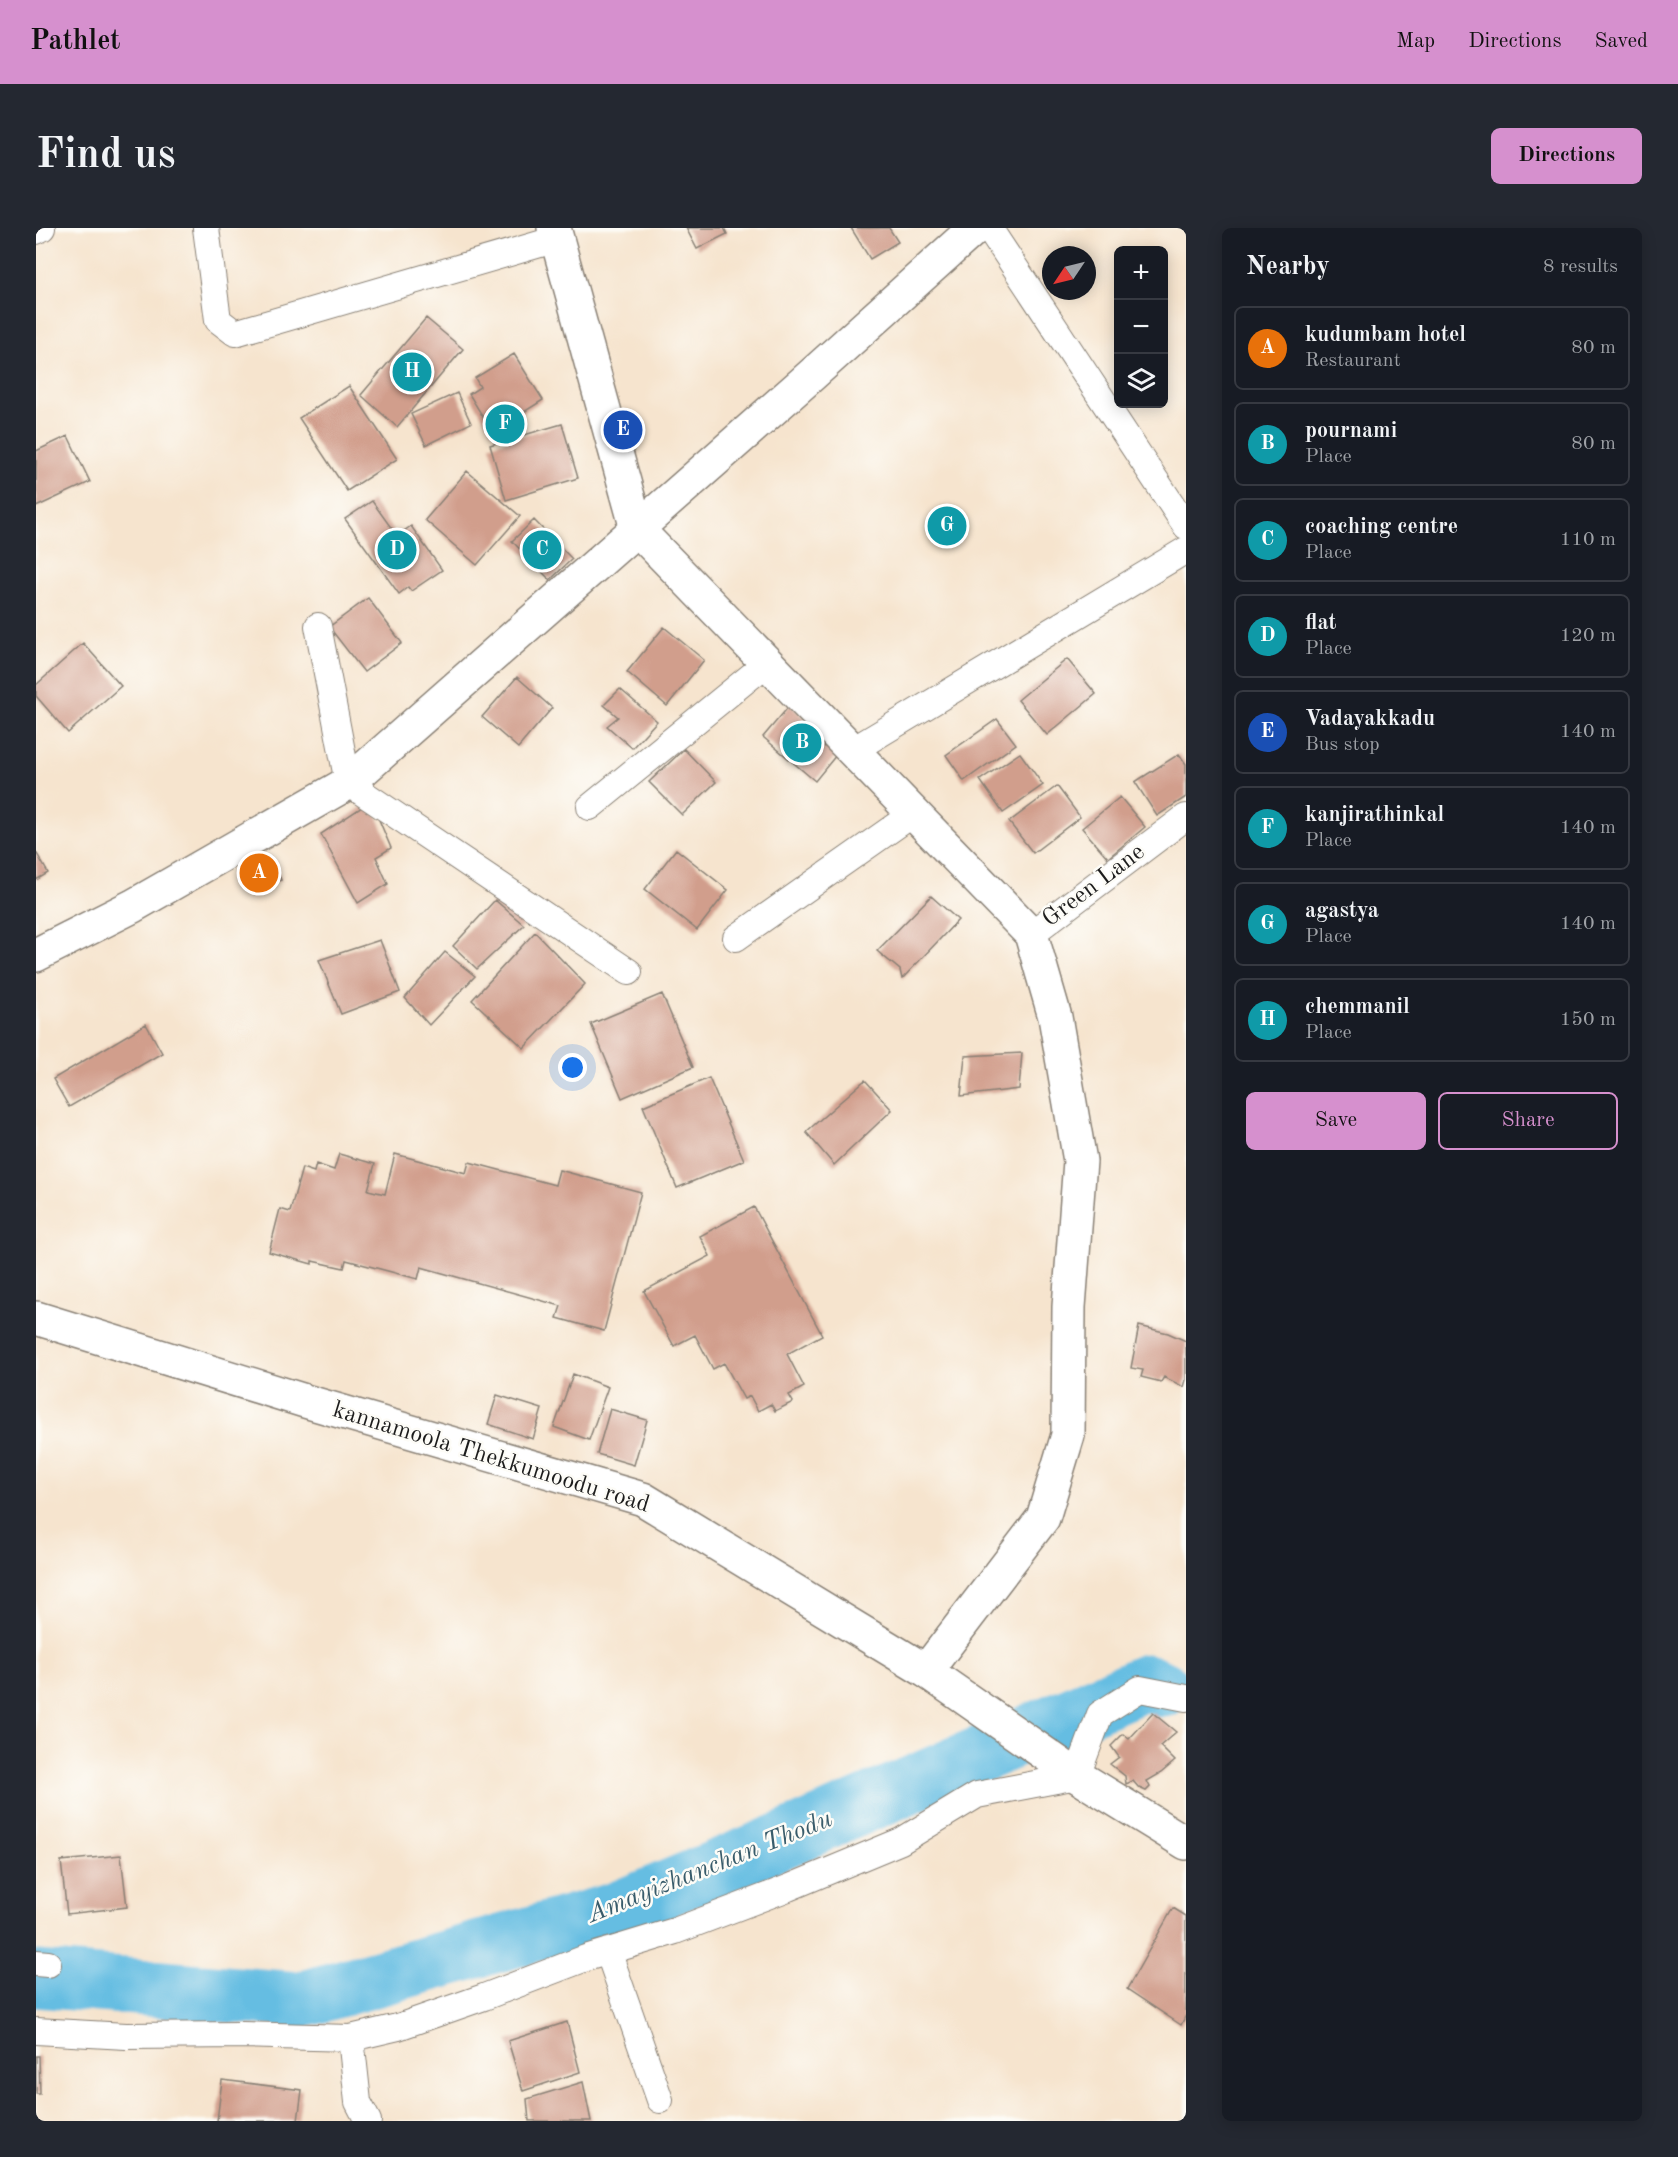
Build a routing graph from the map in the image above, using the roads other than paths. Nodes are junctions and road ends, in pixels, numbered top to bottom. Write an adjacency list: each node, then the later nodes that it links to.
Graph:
1 (42, 228): 4 (street)
2 (206, 228): 5 (street)
3 (989, 228): 7 (street)
4 (36, 231)
5 (556, 234): 8 (street)
6 (959, 234): 8 (street)
7 (1186, 526)
8 (637, 529): 11 (street); 13 (street)
9 (1186, 550): 12 (street)
10 (318, 626): 13 (street)
11 (767, 663): 12 (street); 14 (street)
12 (853, 750): 15 (street)
13 (348, 783): 19 (street); 20 (street)
14 (590, 807)
15 (914, 813): 17 (street); 18 (street)
16 (1186, 817): 17 (street, Green Lane)
17 (1031, 934): 22 (street)
18 (736, 938)
19 (36, 955)
20 (628, 972)
21 (36, 1318): 22 (street, kannamoola Thekkumoodu road)
22 (926, 1671): 24 (street, kannamoola Thekkumoodu road)
23 (1186, 1698): 24 (street)
24 (1077, 1776): 25 (street, kannamoola Thekkumoodu road); 26 (street)
25 (1186, 1843)
26 (608, 1951): 28 (street); 29 (street)
27 (36, 2031): 28 (street)
28 (351, 2038): 30 (street)
29 (660, 2100)
30 (368, 2121)

